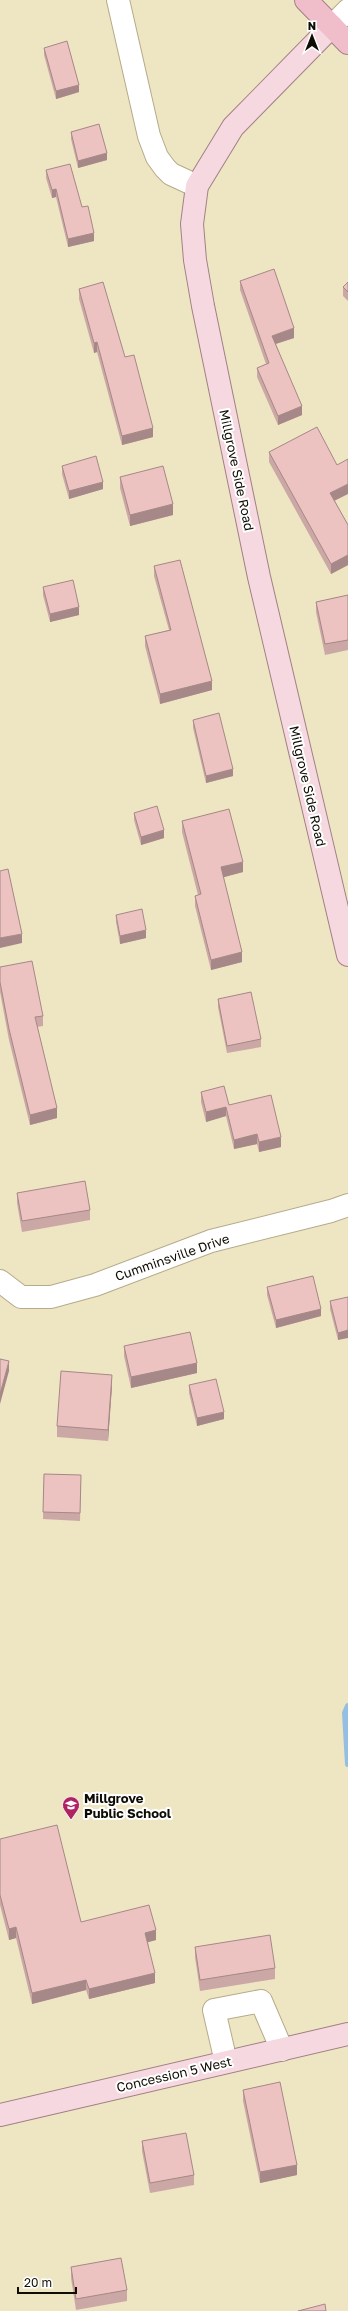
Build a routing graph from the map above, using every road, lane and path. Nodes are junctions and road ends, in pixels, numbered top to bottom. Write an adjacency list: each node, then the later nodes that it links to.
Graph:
1 (118, 0): 6 (street)
2 (306, 0): 4 (highway)
3 (348, 10): 4 (street)
4 (332, 26): 5 (highway); 6 (main road, Millgrove Side Road)
5 (348, 43)
6 (197, 186): 7 (main road, Millgrove Side Road)
7 (348, 955)
8 (348, 1205): 9 (street, Cumminsville Drive)
9 (0, 1281)
10 (348, 2034): 11 (main road, Concession 5 West)
11 (282, 2050): 12 (main road, Concession 5 West); 12 (street)
12 (226, 2062): 13 (main road, Concession 5 West)
13 (0, 2114)

